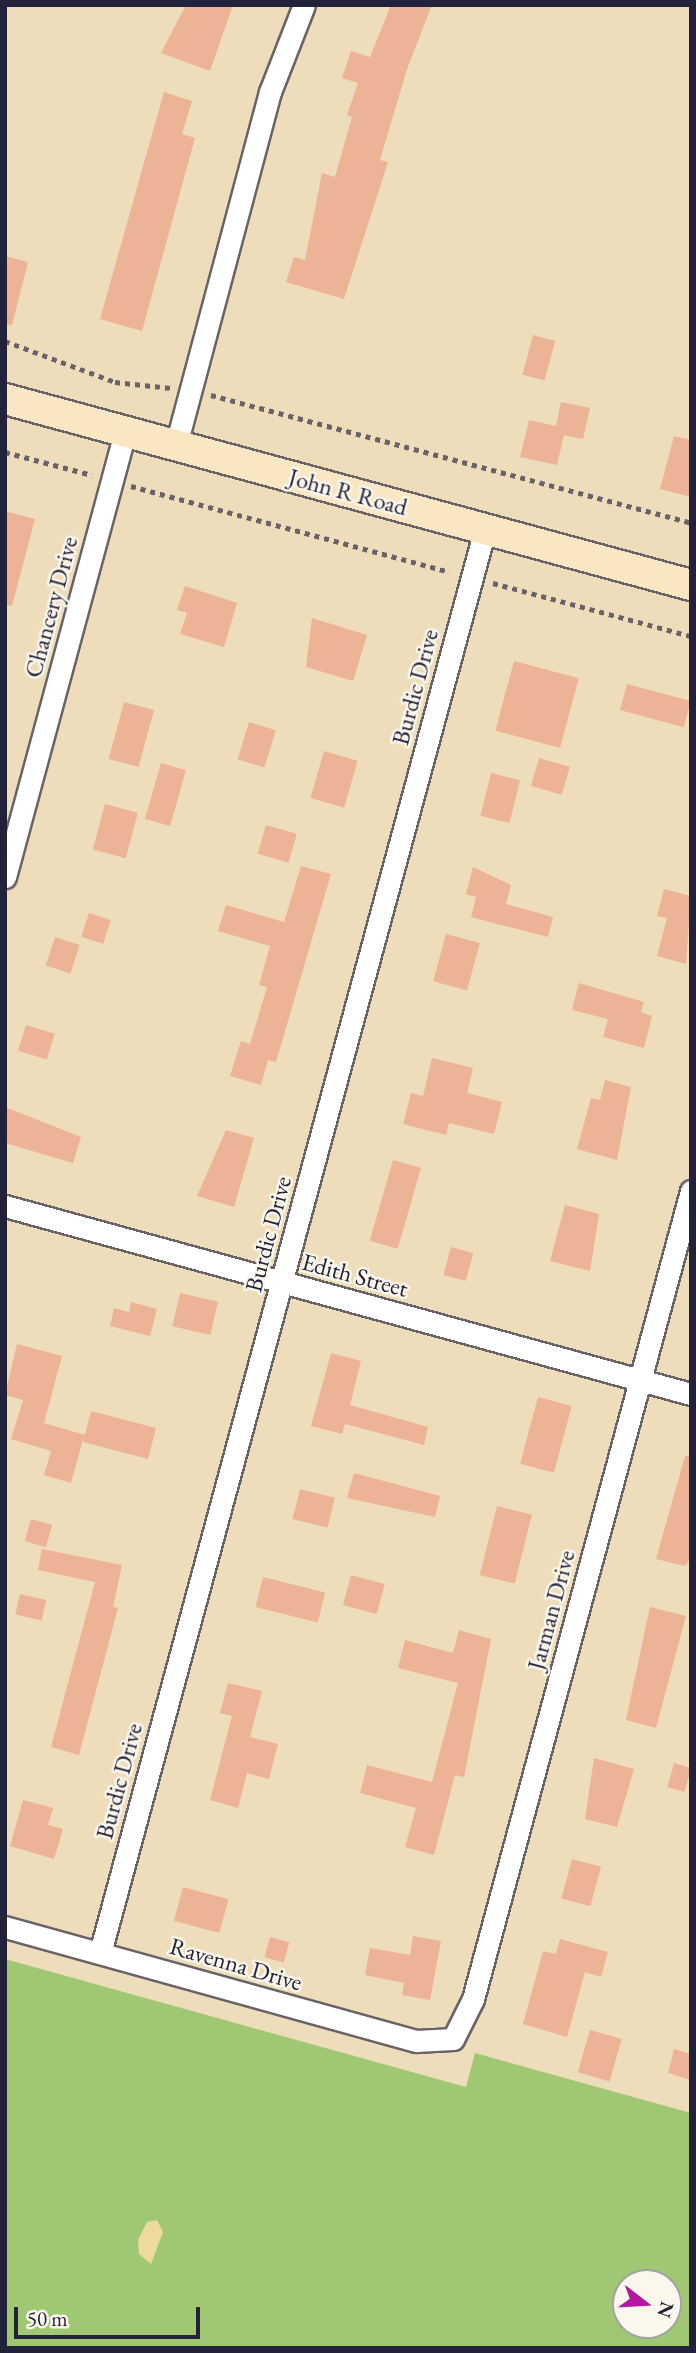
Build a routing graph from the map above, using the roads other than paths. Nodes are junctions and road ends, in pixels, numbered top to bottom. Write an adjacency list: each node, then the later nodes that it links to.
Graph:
1 (304, 5): 4 (street)
2 (5, 399): 3 (main road, John R Road)
3 (125, 431): 4 (main road, John R Road); 7 (street, Chancery Drive)
4 (176, 445): 5 (main road, John R Road)
5 (485, 529): 6 (main road, John R Road); 10 (street, Burdic Drive)
6 (691, 585)
7 (5, 877)
8 (691, 1191): 11 (street, Jarman Drive)
9 (5, 1206): 10 (street, Edith Street)
10 (283, 1282): 11 (street, Edith Street); 14 (street, Burdic Drive)
11 (640, 1380): 12 (street, Edith Street); 15 (street, Jarman Drive)
12 (691, 1394)
13 (5, 1927): 14 (street, Ravenna Drive)
14 (100, 1953): 15 (street, Ravenna Drive)
15 (453, 2039)

